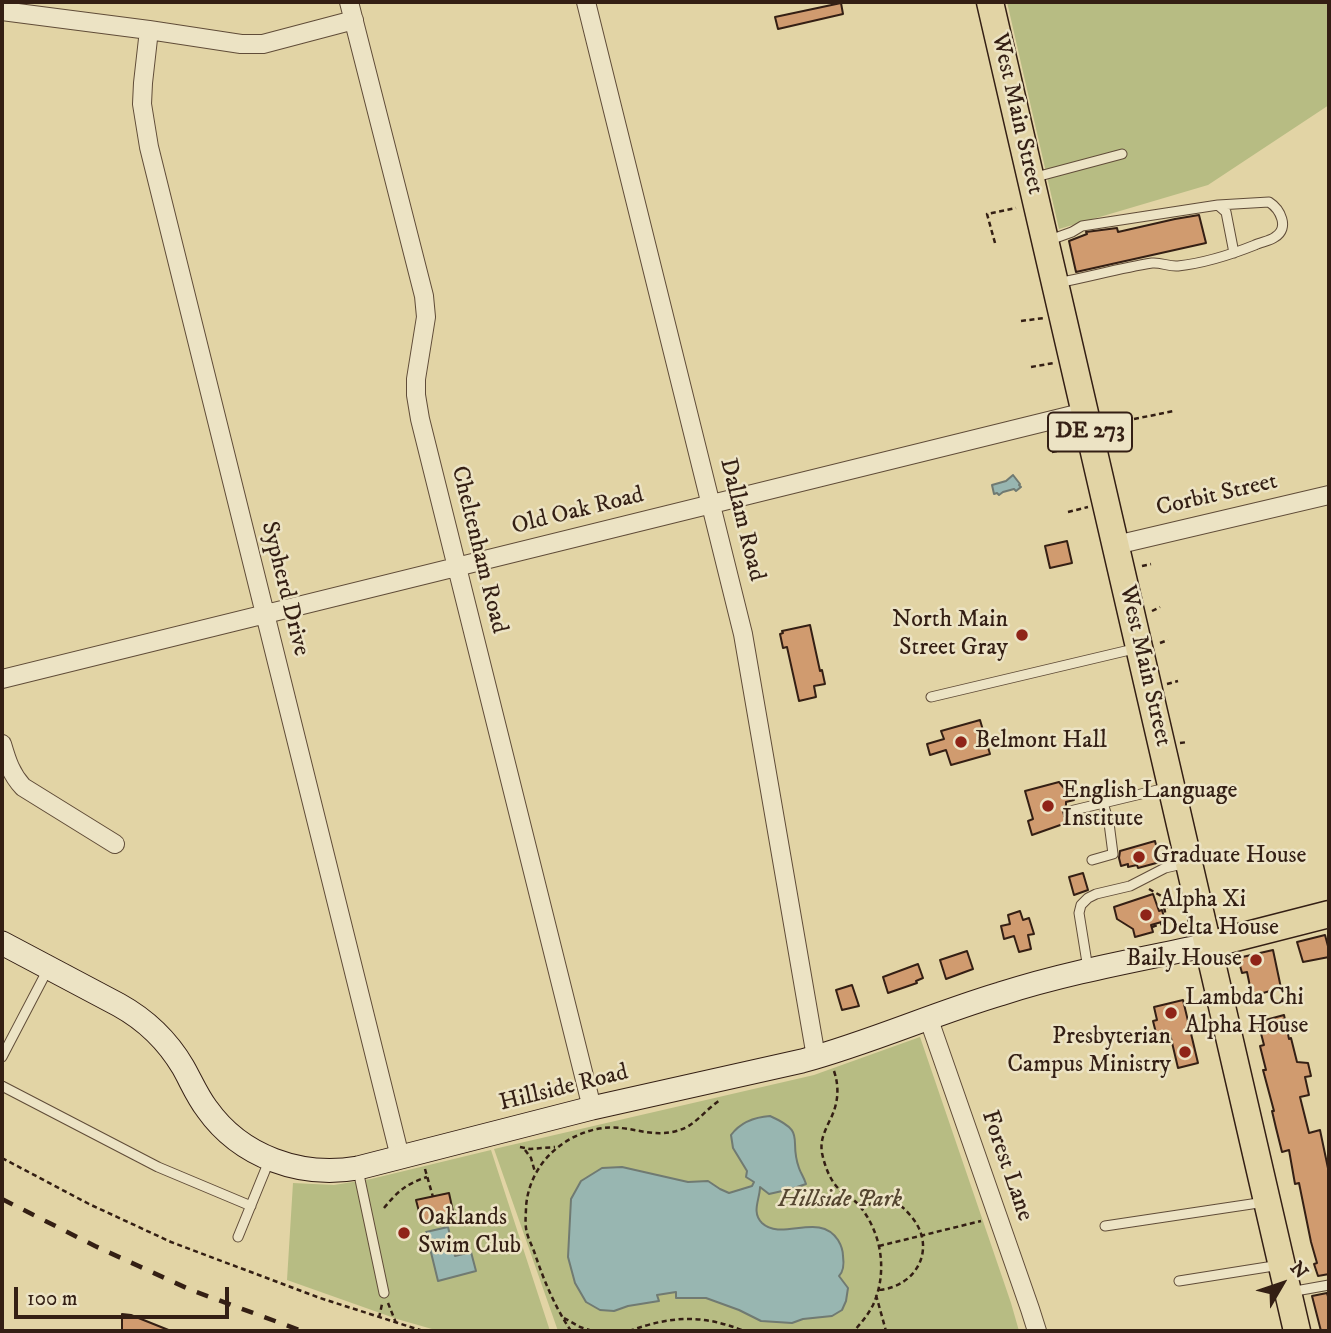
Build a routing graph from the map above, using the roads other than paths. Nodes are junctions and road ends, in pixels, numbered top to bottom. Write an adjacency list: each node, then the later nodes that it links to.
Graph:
1 (349, 2): 5 (street, Cheltenham Road)
2 (586, 2): 15 (street, Dallam Road)
3 (990, 2): 8 (main road, West Main Street / DE 273)
4 (2, 11): 6 (street)
5 (354, 20): 6 (street); 17 (street, Cheltenham Road)
6 (149, 30): 18 (street, Sypherd Drive)
7 (1122, 154): 8 (lane)
8 (1031, 178): 10 (main road, West Main Street / DE 273)
9 (1218, 205): 10 (lane); 11 (lane); 11 (lane)
10 (1045, 241): 12 (main road, West Main Street / DE 273)
11 (1234, 253): 12 (lane)
12 (1055, 284): 13 (main road, West Main Street / DE 273)
13 (1094, 419): 15 (street, Old Oak Road); 16 (main road, West Main Street / DE 273)
14 (1329, 495): 16 (street, Corbit Street)
15 (711, 504): 17 (street, Old Oak Road); 36 (street, Dallam Road)
16 (1116, 545): 19 (main road, West Main Street / DE 273)
17 (457, 567): 18 (street, Old Oak Road); 38 (street, Cheltenham Road)
18 (265, 614): 20 (street, Old Oak Road); 39 (street, Sypherd Drive)
19 (1147, 646): 21 (lane); 23 (main road, West Main Street / DE 273)
20 (2, 679)
21 (932, 697)
22 (2, 744): 26 (street)
23 (1172, 786): 24 (lane); 28 (main road, West Main Street / DE 273)
24 (1103, 803): 25 (lane); 27 (lane)
25 (1070, 811)
26 (115, 844)
27 (1092, 860)
28 (1189, 862): 31 (main road, West Main Street / DE 273); 33 (lane)
29 (1329, 914): 31 (main road)
30 (2, 943): 32 (street, Hillside Road)
31 (1208, 945): 33 (street, Hillside Road); 42 (main road, West Main Street / DE 273)
32 (48, 968): 35 (lane); 40 (street, Hillside Road)
33 (1088, 970): 34 (street, Hillside Road)
34 (929, 1017): 36 (street, Hillside Road); 51 (street, Forest Lane)
35 (2, 1057)
36 (824, 1061): 38 (street, Hillside Road)
37 (2, 1086): 43 (lane)
38 (592, 1108): 39 (street, Hillside Road)
39 (400, 1157): 41 (street, Hillside Road)
40 (270, 1159): 41 (street, Hillside Road); 43 (lane)
41 (358, 1168): 50 (lane)
42 (1267, 1202): 44 (lane); 46 (main road, West Main Street / DE 273)
43 (251, 1206): 45 (lane)
44 (1105, 1226)
45 (238, 1237)
46 (1282, 1264): 47 (lane); 49 (main road, West Main Street / DE 273)
47 (1179, 1281)
48 (1329, 1284): 49 (lane)
49 (1288, 1292): 52 (main road, West Main Street / DE 273)
50 (384, 1293)
51 (1037, 1331)
52 (1297, 1331)

